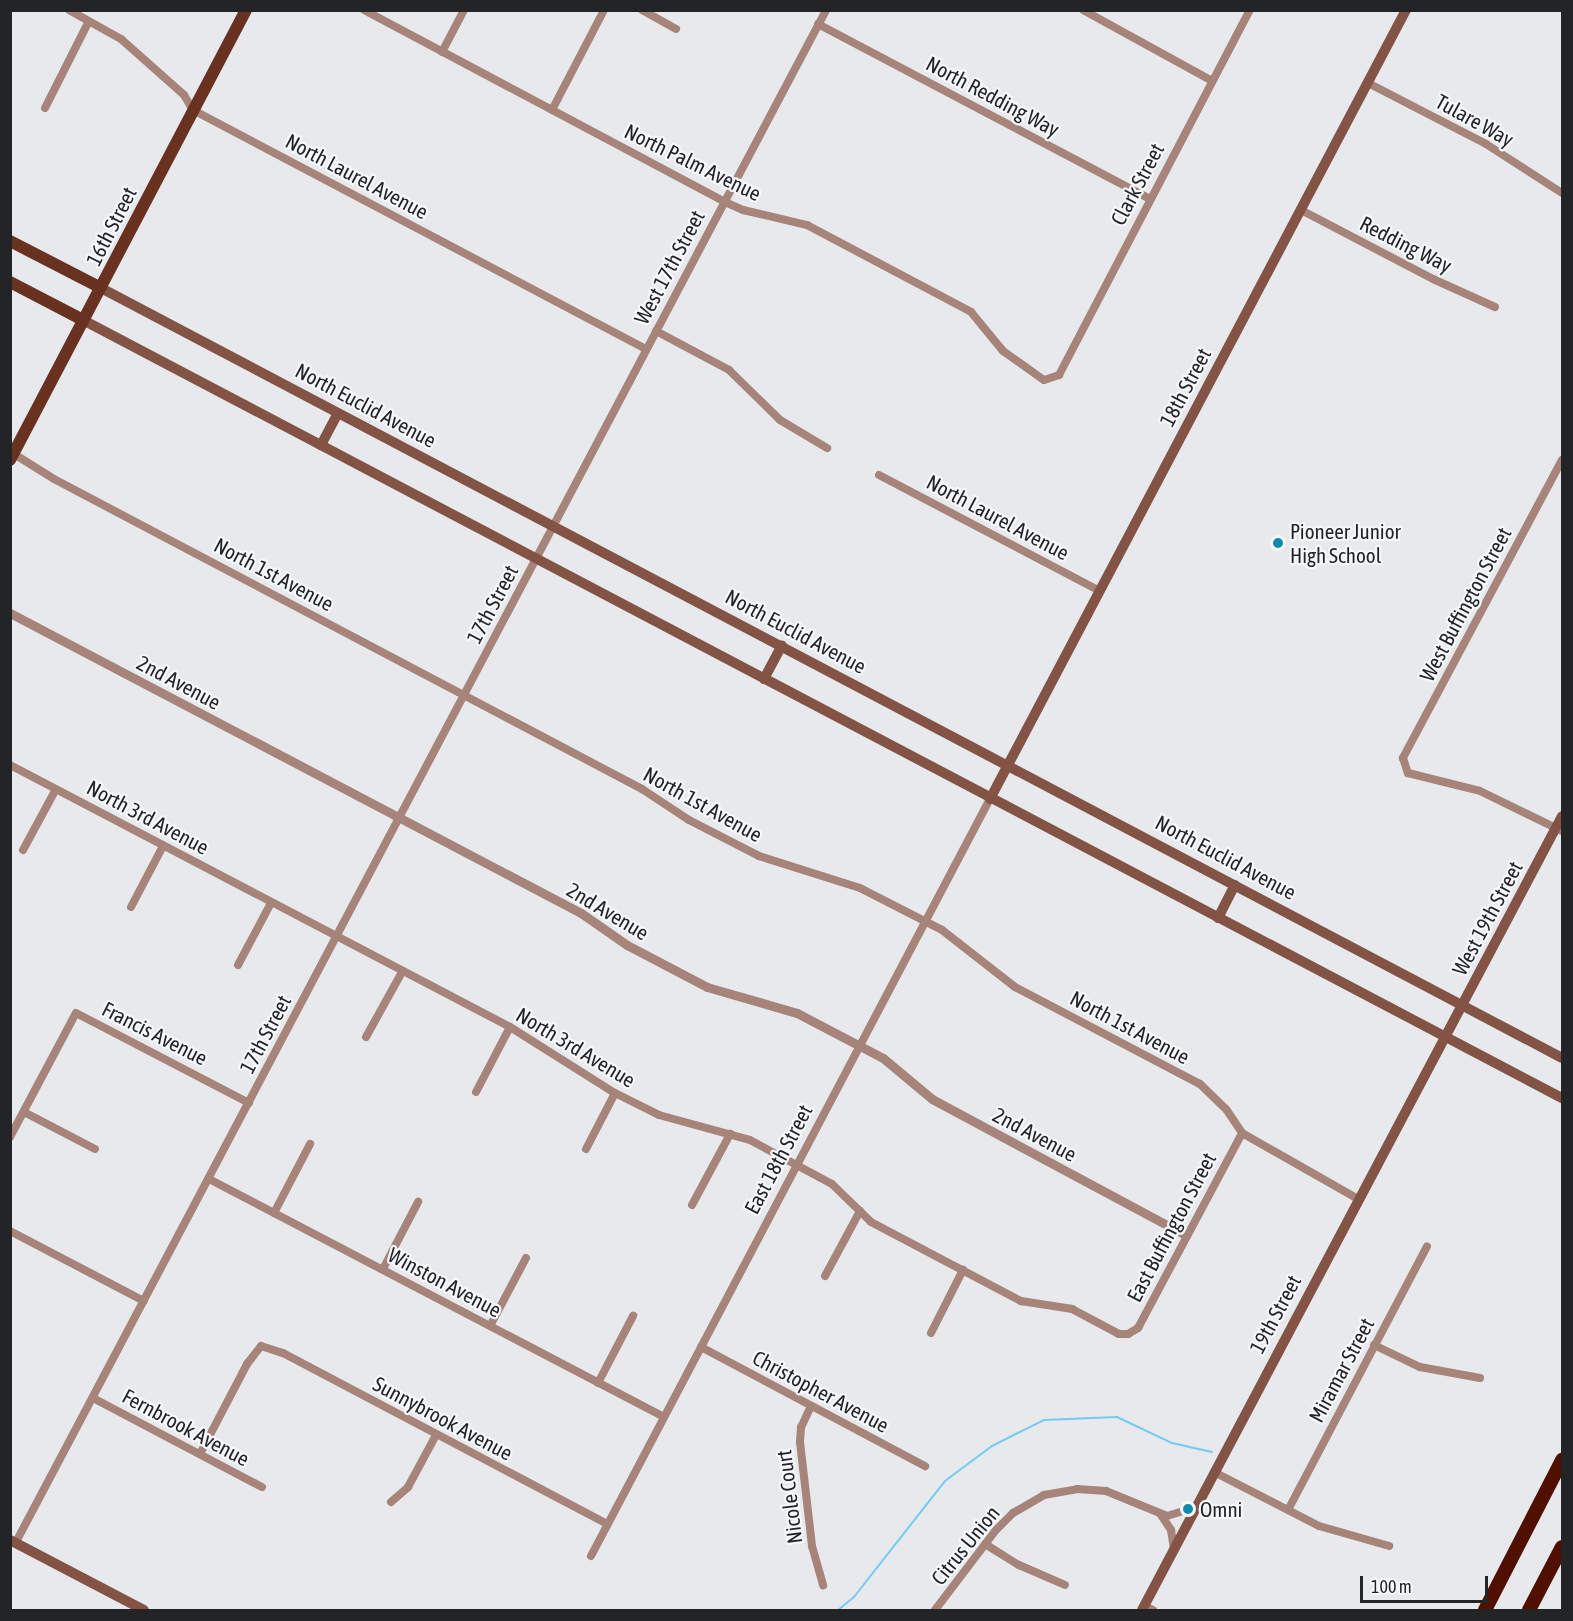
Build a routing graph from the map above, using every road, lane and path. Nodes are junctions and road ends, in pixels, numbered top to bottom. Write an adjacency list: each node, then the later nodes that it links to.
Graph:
1 (69, 10): 11 (street, North Laurel Avenue)
2 (246, 10): 18 (main road, 16th Street)
3 (364, 10): 14 (street, North Palm Avenue)
4 (464, 10): 14 (street)
5 (604, 10): 19 (street)
6 (642, 10): 13 (street)
7 (826, 10): 12 (street, West 17th Street)
8 (1083, 10): 15 (street)
9 (1250, 10): 15 (street, Clark Street)
10 (1406, 10): 16 (main road, 18th Street)
11 (89, 21): 17 (street); 18 (street, North Laurel Avenue)
12 (818, 24): 21 (street, North Redding Way); 22 (street, West 17th Street)
13 (676, 29)
14 (442, 52): 19 (street, North Palm Avenue)
15 (1212, 81): 21 (street, Clark Street)
16 (1368, 83): 20 (street, Tulare Way); 23 (main road, 18th Street)
17 (45, 108)
18 (194, 110): 26 (main road, 16th Street); 30 (street, North Laurel Avenue)
19 (552, 110): 22 (street, North Palm Avenue)
20 (1562, 193)
21 (1150, 199): 31 (street, Clark Street)
22 (724, 202): 29 (street, West 17th Street); 31 (street, North Palm Avenue)
23 (1301, 210): 27 (street, Redding Way); 41 (main road, 18th Street)
24 (10, 241): 26 (main road, North Euclid Avenue)
25 (10, 282): 28 (main road)
26 (101, 288): 28 (main road, 16th Street); 32 (main road, North Euclid Avenue)
27 (1495, 307)
28 (83, 320): 33 (main road); 35 (main road, 16th Street)
29 (656, 331): 30 (street, West 17th Street); 34 (street)
30 (646, 350): 38 (street, West 17th Street)
31 (1059, 375)
32 (338, 412): 33 (main road); 38 (main road, North Euclid Avenue)
33 (321, 445): 40 (main road)
34 (827, 448)
35 (12, 457): 45 (street, North 1st Avenue)
36 (1563, 460): 53 (street, West Buffington Street)
37 (879, 475): 41 (street, North Laurel Avenue)
38 (554, 525): 39 (street, West 17th Street); 43 (main road, North Euclid Avenue)
39 (546, 541): 40 (street, 17th Street)
40 (537, 559): 44 (main road); 45 (street, 17th Street)
41 (1100, 591): 46 (main road, 18th Street)
42 (12, 617): 52 (street, 2nd Avenue)
43 (782, 645): 44 (main road); 46 (main road, North Euclid Avenue)
44 (764, 679): 50 (main road)
45 (465, 695): 52 (street, 17th Street); 60 (street, North 1st Avenue)
46 (1008, 764): 48 (main road, 18th Street); 56 (main road, North Euclid Avenue)
47 (10, 765): 49 (street, North 3rd Avenue)
48 (999, 781): 50 (main road, East 18th Street)
49 (56, 789): 54 (street, North 3rd Avenue); 55 (street)
50 (990, 799): 59 (main road); 60 (street, East 18th Street)
51 (1563, 816): 53 (main road, West 19th Street)
52 (399, 819): 61 (street, 17th Street); 68 (street, 2nd Avenue)
53 (1560, 829): 64 (main road, West 19th Street)
54 (163, 846): 57 (street, North 3rd Avenue); 58 (street)
55 (23, 850)
56 (1235, 885): 59 (main road); 64 (main road, North Euclid Avenue)
57 (271, 903): 61 (street, North 3rd Avenue); 62 (street)
58 (131, 907)
59 (1218, 918): 67 (main road)
60 (926, 921): 68 (street, East 18th Street); 75 (street, North 1st Avenue)
61 (337, 938): 63 (street, North 3rd Avenue); 73 (street, 17th Street)
62 (237, 965)
63 (402, 972): 65 (street, North 3rd Avenue); 66 (street)
64 (1464, 1005): 67 (main road, West 19th Street); 69 (main road, North Euclid Avenue)
65 (510, 1027): 70 (street); 71 (street, North 3rd Avenue)
66 (366, 1036)
67 (1445, 1037): 72 (main road); 83 (main road, 19th Street)
68 (860, 1046): 81 (street, East 18th Street); 89 (street, 2nd Avenue)
69 (1563, 1058)
70 (476, 1092)
71 (615, 1093): 77 (street, North 3rd Avenue); 80 (street)
72 (1563, 1098)
73 (249, 1103): 74 (street, Francis Avenue); 82 (street, 17th Street)
74 (24, 1112): 76 (street); 79 (street)
75 (1242, 1133): 83 (street, North 1st Avenue); 89 (street, East Buffington Street)
76 (11, 1134)
77 (730, 1134): 81 (street, North 3rd Avenue); 85 (street)
78 (310, 1144): 87 (street)
79 (95, 1149)
80 (586, 1149)
81 (798, 1164): 86 (street, North 3rd Avenue); 101 (street, East 18th Street)
82 (210, 1179): 87 (street, Winston Avenue); 95 (street, 17th Street)
83 (1358, 1199): 111 (main road, 19th Street)
84 (418, 1203): 92 (street)
85 (692, 1205)
86 (860, 1211): 93 (street, North 3rd Avenue); 94 (street)
87 (274, 1213): 92 (street, Winston Avenue)
88 (10, 1231): 95 (street)
89 (1186, 1235): 99 (street, East Buffington Street)
90 (1427, 1246): 100 (street, Miramar Street)
91 (526, 1258): 97 (street)
92 (382, 1269): 97 (street, Winston Avenue)
93 (963, 1270): 98 (street); 99 (street, North 3rd Avenue)
94 (825, 1276)
95 (144, 1301): 104 (street, 17th Street)
96 (633, 1316): 103 (street)
97 (490, 1326): 103 (street, Winston Avenue)
98 (931, 1333)
99 (1128, 1334)
100 (1374, 1345): 102 (street); 115 (street, Miramar Street)
101 (701, 1347): 105 (street, Christopher Avenue); 106 (street, East 18th Street)
102 (1480, 1378)
103 (598, 1383): 106 (street, Winston Avenue)
104 (93, 1398): 108 (street, Fernbrook Avenue); 118 (street, 17th Street)
105 (811, 1406): 110 (street, Christopher Avenue); 124 (street, Nicole Court)
106 (664, 1417): 117 (street, East 18th Street)
107 (436, 1435): 108 (street, Sunnybrook Avenue); 113 (street); 117 (street, Sunnybrook Avenue)
108 (200, 1454): 112 (street, Fernbrook Avenue)
109 (1563, 1460): 129 (highway)
110 (925, 1466)
111 (1214, 1472): 114 (main road, 19th Street); 115 (street)
112 (262, 1487)
113 (391, 1502)
114 (1196, 1507): 116 (street); 122 (main road, 19th Street)
115 (1288, 1510): 120 (street)
116 (1161, 1515): 119 (street, Citrus Union); 122 (street)
117 (608, 1524): 123 (street, East 18th Street)
118 (13, 1541): 127 (main road)
119 (985, 1544): 125 (street); 128 (street, Citrus Union)
120 (1389, 1546)
121 (1563, 1547): 130 (highway)
122 (1174, 1549): 126 (main road, 19th Street)
123 (591, 1556)
124 (823, 1585)
125 (1065, 1585)
126 (1147, 1609)
127 (141, 1610)
128 (935, 1611)
129 (1485, 1611)
130 (1529, 1611)

